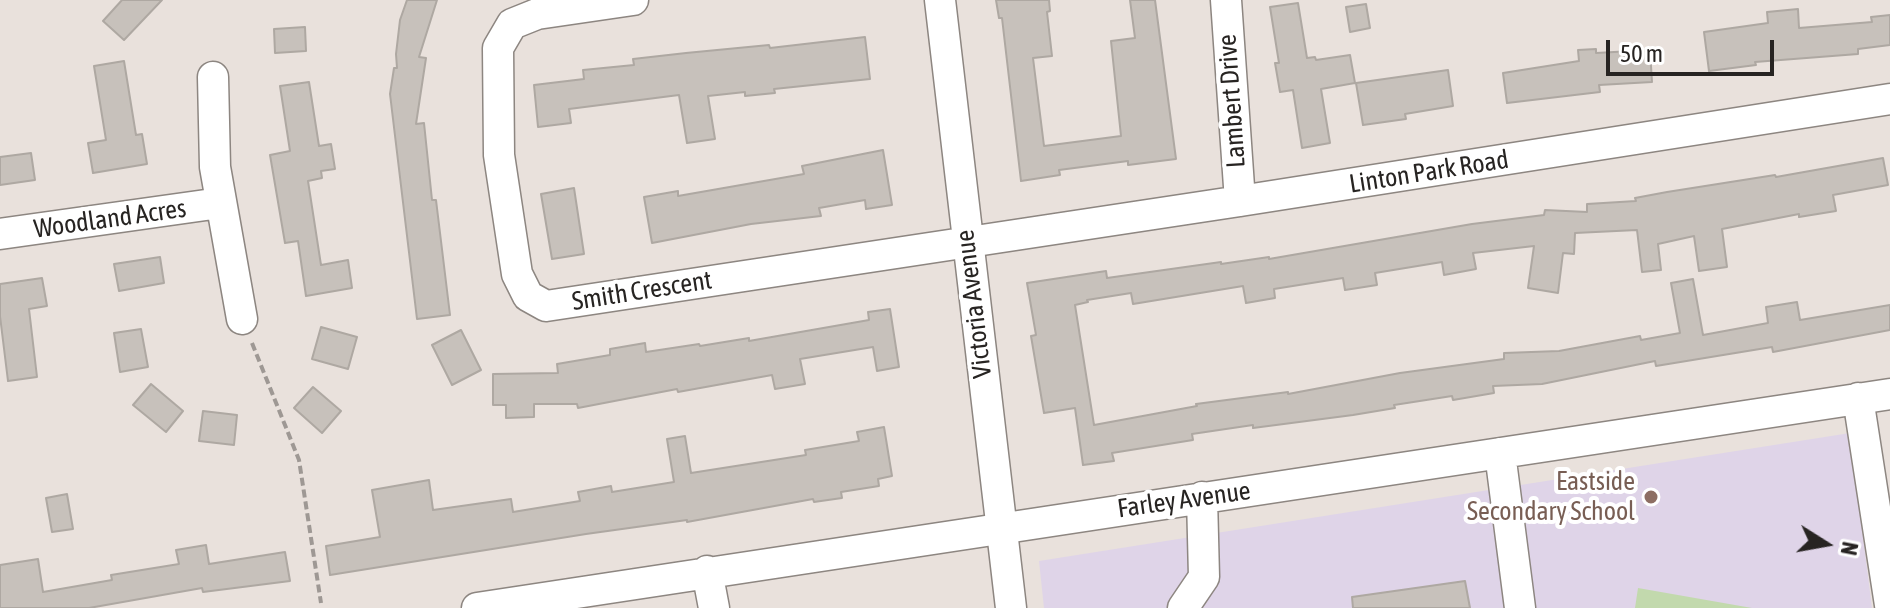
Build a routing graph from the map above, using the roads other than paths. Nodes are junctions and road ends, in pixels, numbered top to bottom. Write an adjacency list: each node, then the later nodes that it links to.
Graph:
1 (633, 0): 9 (street, Smith Crescent)
2 (940, 0): 9 (street, Victoria Avenue)
3 (1226, 0): 6 (street, Lambert Drive)
4 (213, 77): 7 (street, Woodland Acres)
5 (1890, 99): 6 (street, Linton Park Road)
6 (1240, 201): 9 (street, Linton Park Road)
7 (220, 203): 8 (street, Woodland Acres); 10 (street, Woodland Acres)
8 (0, 234)
9 (967, 242): 15 (street, Victoria Avenue)
10 (242, 319)
11 (1890, 394): 12 (street, Farley Avenue)
12 (1858, 398): 13 (street, Farley Avenue); 17 (street)
13 (1500, 453): 14 (street, Farley Avenue); 22 (street)
14 (1202, 497): 15 (street, Farley Avenue); 21 (street)
15 (1002, 527): 16 (street, Farley Avenue); 20 (street, Victoria Avenue)
16 (707, 571): 18 (street, Farley Avenue); 19 (street)
17 (1890, 605)
18 (477, 608)
19 (714, 608)
20 (1011, 608)
21 (1183, 608)
22 (1520, 608)

